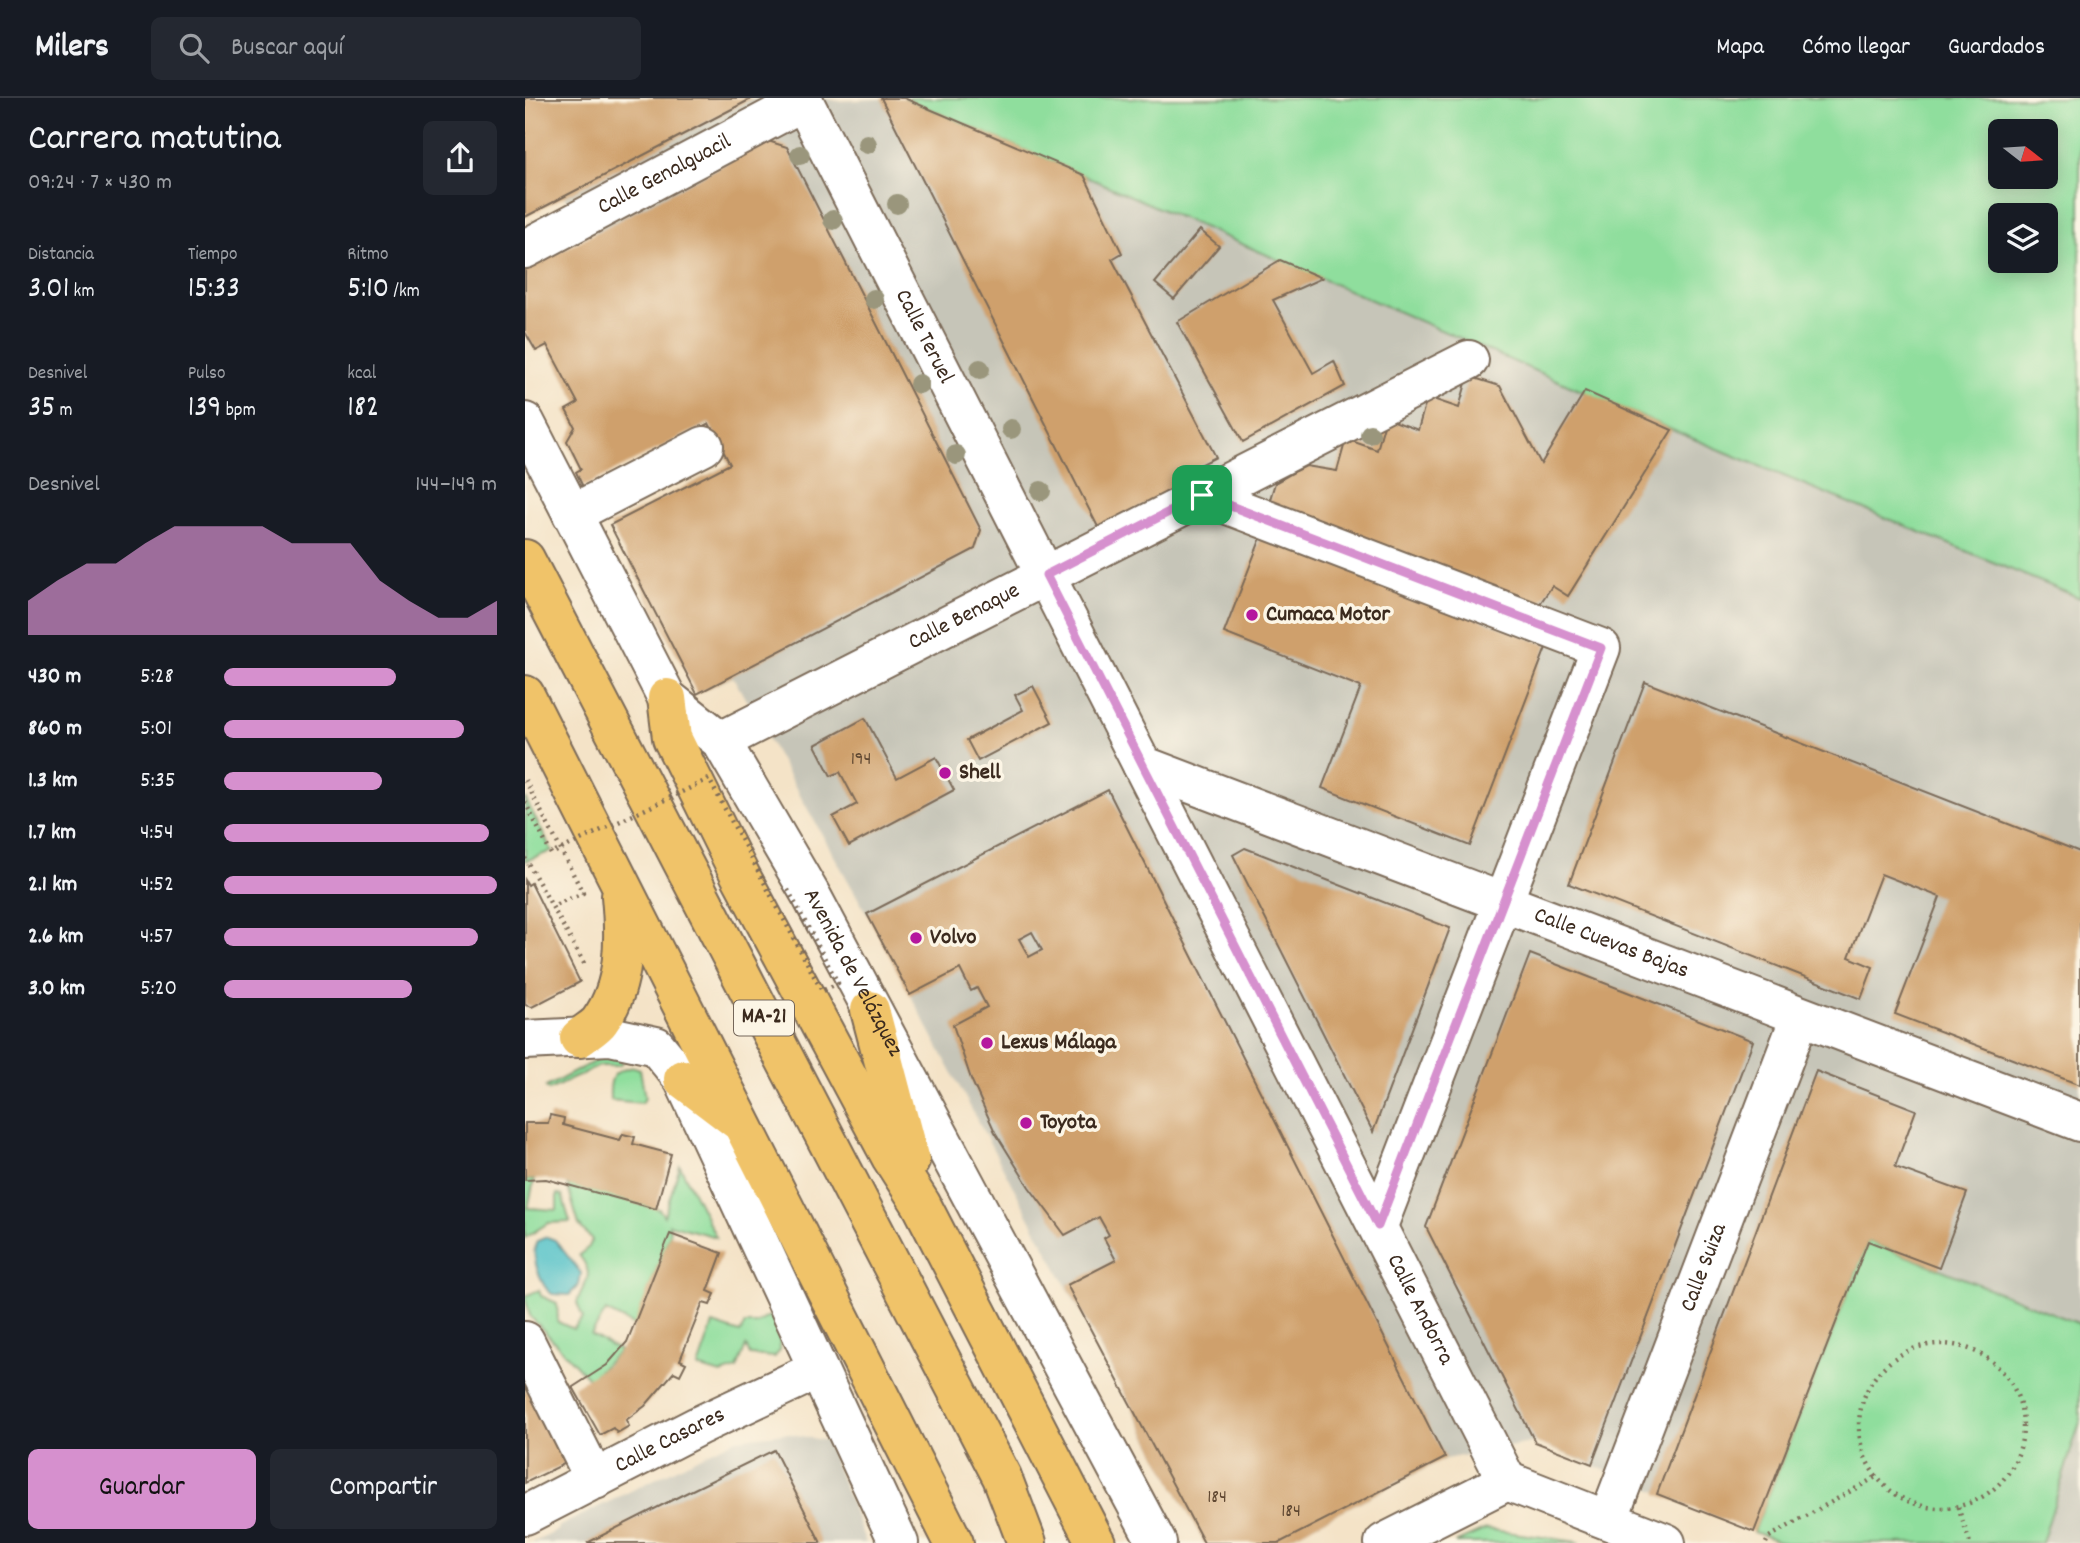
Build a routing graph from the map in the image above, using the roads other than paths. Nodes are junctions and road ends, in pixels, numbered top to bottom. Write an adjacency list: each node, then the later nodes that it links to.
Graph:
1 (803, 100): 2 (street, Calle Genalguacil); 9 (street, Calle Teruel)
2 (525, 249)
3 (1469, 360): 6 (street, Calle Benaque)
4 (525, 422): 7 (street, Avenida de Velázquez)
5 (704, 446): 7 (street)
6 (1202, 495): 9 (street, Calle Benaque); 15 (street)
7 (572, 514): 11 (street, Avenida de Velázquez)
8 (525, 559): 28 (highway, MA-21)
9 (1046, 575): 12 (street, Calle Benaque); 13 (street, Calle Andorra)
10 (525, 695): 14 (highway, MA-21)
11 (667, 698): 12 (street, Avenida de Velázquez); 24 (highway)
12 (721, 741): 16 (street, Avenida de Velázquez)
13 (1142, 765): 15 (street, Calle Cuevas Bajas); 25 (street, Calle Andorra)
14 (620, 884): 18 (highway); 23 (highway, MA-21)
15 (1503, 903): 17 (street, Calle Cuevas Bajas); 25 (street)
16 (870, 1010): 24 (highway); 38 (street, Avenida de Velázquez)
17 (1800, 1017): 22 (street, Calle Cuevas Bajas); 32 (street, Calle Suiza)
18 (579, 1038): 19 (street); 20 (street); 21 (street)
19 (525, 1040)
20 (525, 1066)
21 (683, 1079): 23 (highway); 27 (street)
22 (2080, 1122)
23 (744, 1125): 34 (highway, MA-21)
24 (921, 1204): 37 (highway)
25 (1378, 1226): 30 (street, Calle Andorra)
26 (525, 1341): 29 (street)
27 (817, 1370): 29 (street, Calle Casares); 33 (street)
28 (1002, 1477): 35 (highway, MA-21); 36 (highway)
29 (595, 1480): 31 (street, Calle Casares)
30 (1507, 1481): 32 (street); 39 (street)
31 (525, 1515)
32 (1608, 1520): 40 (street)
33 (899, 1543)
34 (954, 1543)
35 (1027, 1543)
36 (1057, 1543)
37 (1095, 1543)
38 (1157, 1543)
39 (1384, 1543)
40 (1666, 1543)

